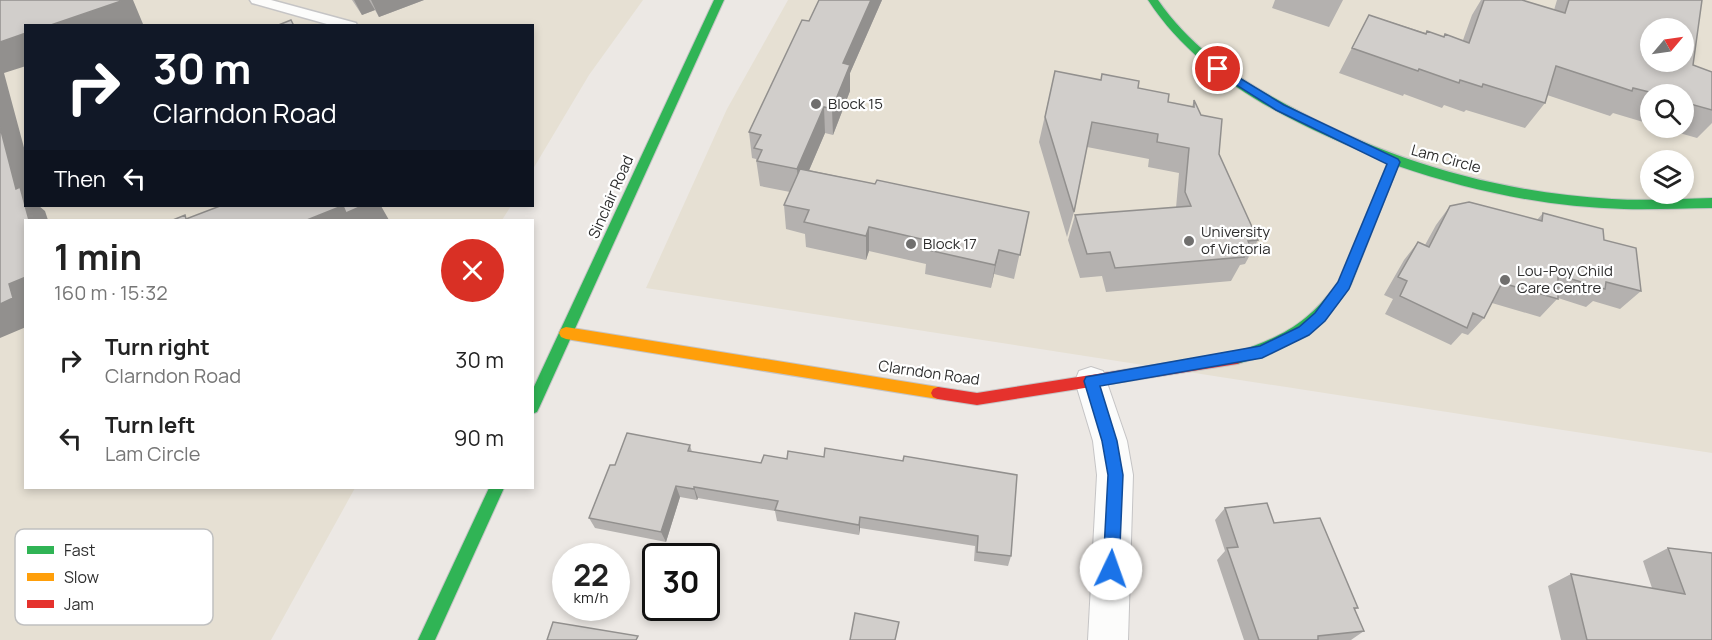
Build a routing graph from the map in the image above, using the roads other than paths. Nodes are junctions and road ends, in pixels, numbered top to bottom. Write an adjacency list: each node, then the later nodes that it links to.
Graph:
1 (256, 0): 4 (lane)
2 (718, 0): 7 (street, Sinclair Road)
3 (1153, 0): 5 (street, Lam Circle)
4 (344, 24)
5 (1394, 162): 6 (street, Lam Circle); 8 (street, Clarndon Road)
6 (1712, 203)
7 (566, 333): 8 (street, Clarndon Road); 9 (street, Sinclair Road)
8 (1091, 381): 12 (street)
9 (534, 404)
10 (496, 489): 11 (street)
11 (426, 640)
12 (1108, 640)

